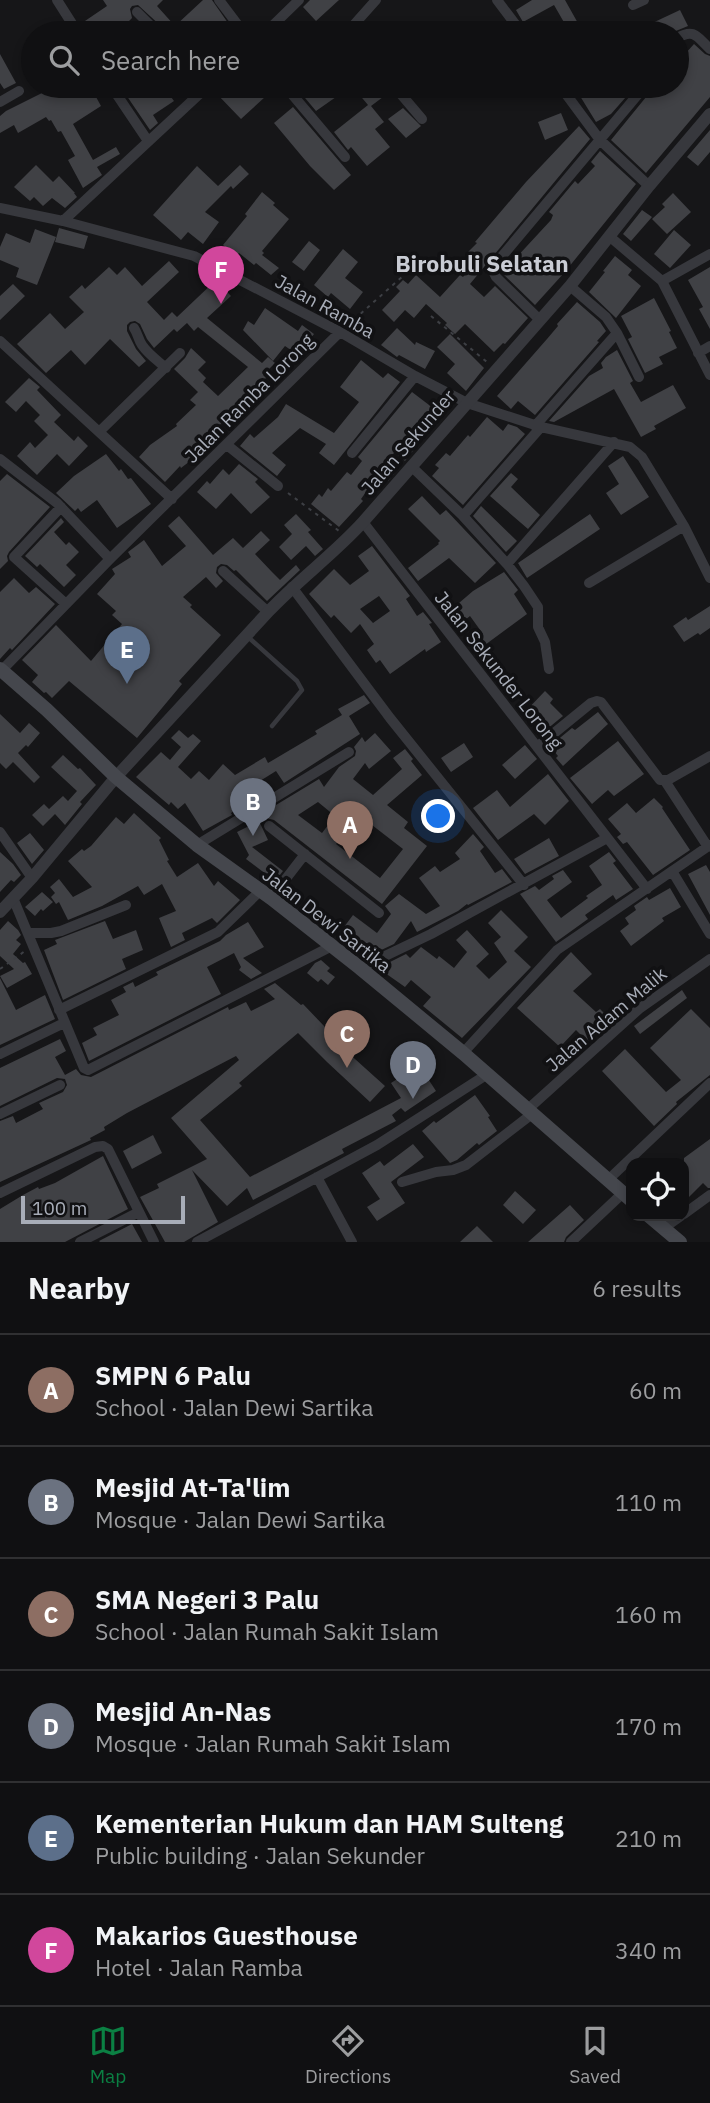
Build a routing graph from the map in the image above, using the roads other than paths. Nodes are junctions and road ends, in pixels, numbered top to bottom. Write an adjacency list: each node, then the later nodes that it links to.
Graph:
1 (57, 0): 9 (street)
2 (219, 0): 11 (street)
3 (299, 0): 12 (street)
4 (376, 0): 13 (street)
5 (498, 0): 14 (street)
6 (644, 0): 7 (street)
7 (633, 5)
8 (137, 12): 10 (street)
9 (70, 21)
10 (146, 21)
11 (235, 21)
12 (277, 21)
13 (357, 21)
14 (513, 21)
15 (689, 34): 16 (street)
16 (710, 49)
17 (19, 91): 24 (street)
18 (119, 98): 28 (street)
19 (195, 98): 28 (street)
20 (295, 98): 29 (street)
21 (404, 98): 26 (street)
22 (570, 98): 27 (street)
23 (633, 98): 27 (street)
24 (0, 102)
25 (710, 114): 30 (street, Jalan Sekunder)
26 (422, 119)
27 (600, 140): 30 (street); 37 (street)
28 (148, 141): 32 (street)
29 (345, 157)
30 (649, 186): 33 (street, Jalan Sekunder)
31 (0, 208): 32 (street, Jalan Ramba)
32 (63, 221): 39 (street, Jalan Ramba)
33 (609, 236): 35 (street); 36 (street, Jalan Sekunder)
34 (710, 254): 35 (street)
35 (662, 281): 44 (street)
36 (570, 286): 37 (street, Jalan Sekunder); 40 (street)
37 (539, 319): 49 (street, Jalan Sekunder)
38 (134, 328): 45 (street)
39 (340, 332): 47 (street, Jalan Ramba); 53 (street, Jalan Ramba Lorong)
40 (617, 333): 48 (street); 50 (street)
41 (0, 341): 51 (street)
42 (710, 346): 44 (street)
43 (180, 353): 45 (street)
44 (698, 353): 46 (street)
45 (166, 368): 51 (street)
46 (710, 375)
47 (415, 376): 49 (street, Jalan Ramba); 54 (street)
48 (639, 377)
49 (467, 404): 50 (street); 56 (street, Jalan Sekunder)
50 (538, 426): 52 (street); 60 (street)
51 (100, 432): 58 (street)
52 (614, 442): 62 (street); 64 (street)
53 (227, 444): 57 (street); 58 (street, Jalan Ramba Lorong)
54 (352, 453)
55 (0, 459): 59 (street)
56 (412, 467): 60 (street, Jalan Sekunder Lorong); 61 (street, Jalan Sekunder)
57 (278, 486)
58 (172, 499): 63 (street, Jalan Ramba Lorong)
59 (61, 507): 63 (street); 69 (street)
60 (463, 516): 64 (street, Jalan Sekunder Lorong)
61 (363, 522): 68 (street, Jalan Sekunder); 75 (street, Jalan Sekunder Lorong)
62 (684, 526): 66 (street); 67 (street)
63 (110, 559): 69 (street, Jalan Ramba Lorong)
64 (507, 564): 73 (street, Jalan Sekunder Lorong)
65 (223, 571): 70 (street)
66 (710, 578)
67 (589, 583)
68 (292, 587): 70 (street, Jalan Sekunder); 88 (street)
69 (66, 604): 72 (street, Jalan Ramba Lorong)
70 (268, 612): 71 (street, Jalan Sekunder)
71 (246, 635): 74 (lane); 78 (street, Jalan Sekunder)
72 (1, 669): 78 (main road, Jalan Dewi Sartika)
73 (549, 669)
74 (272, 726)
75 (537, 747): 79 (street); 82 (street, Jalan Sekunder Lorong)
76 (349, 752): 83 (street)
77 (710, 756): 79 (street)
78 (116, 776): 83 (main road, Jalan Dewi Sartika); 87 (street, Jalan Sekunder)
79 (665, 781): 84 (street)
80 (269, 826): 85 (street)
81 (0, 832): 87 (street)
82 (607, 838): 88 (street); 89 (street, Jalan Sekunder Lorong)
83 (197, 845): 90 (main road, Jalan Dewi Sartika)
84 (709, 846): 86 (street)
85 (305, 853): 90 (street); 94 (street)
86 (672, 872): 89 (street); 96 (street)
87 (32, 878): 91 (street, Jalan Sekunder)
88 (524, 885): 99 (street)
89 (647, 889): 102 (street)
90 (265, 895): 97 (main road, Jalan Dewi Sartika); 100 (street)
91 (13, 898): 93 (street, Jalan Sekunder); 95 (street)
92 (126, 905): 95 (street)
93 (0, 912)
94 (379, 913)
95 (28, 933): 100 (street)
96 (710, 933)
97 (332, 946): 99 (main road, Jalan Dewi Sartika); 101 (street)
98 (710, 959): 107 (street, Jalan Adam Malik)
99 (360, 968): 102 (main road, Jalan Dewi Sartika)
100 (59, 1010): 101 (street)
101 (64, 1023): 103 (street)
102 (463, 1053): 104 (main road, Jalan Dewi Sartika)
103 (0, 1054)
104 (486, 1075): 107 (main road, Jalan Dewi Sartika); 109 (street)
105 (710, 1083): 110 (street)
106 (60, 1085): 108 (street)
107 (529, 1112): 110 (main road, Jalan Dewi Sartika); 111 (street, Jalan Adam Malik)
108 (0, 1114)
109 (317, 1177): 123 (street); 124 (street)
110 (609, 1179): 114 (main road, Jalan Dewi Sartika)
111 (402, 1182)
112 (0, 1193): 117 (street)
113 (710, 1195): 116 (street)
114 (626, 1196)
115 (626, 1198): 125 (street)
116 (689, 1210)
117 (139, 1212): 121 (street); 122 (street)
118 (655, 1221): 120 (main road)
119 (674, 1221): 120 (street)
120 (664, 1228): 126 (main road)
121 (80, 1242)
122 (154, 1242)
123 (197, 1242)
124 (352, 1242)
125 (571, 1242)
126 (680, 1242)

